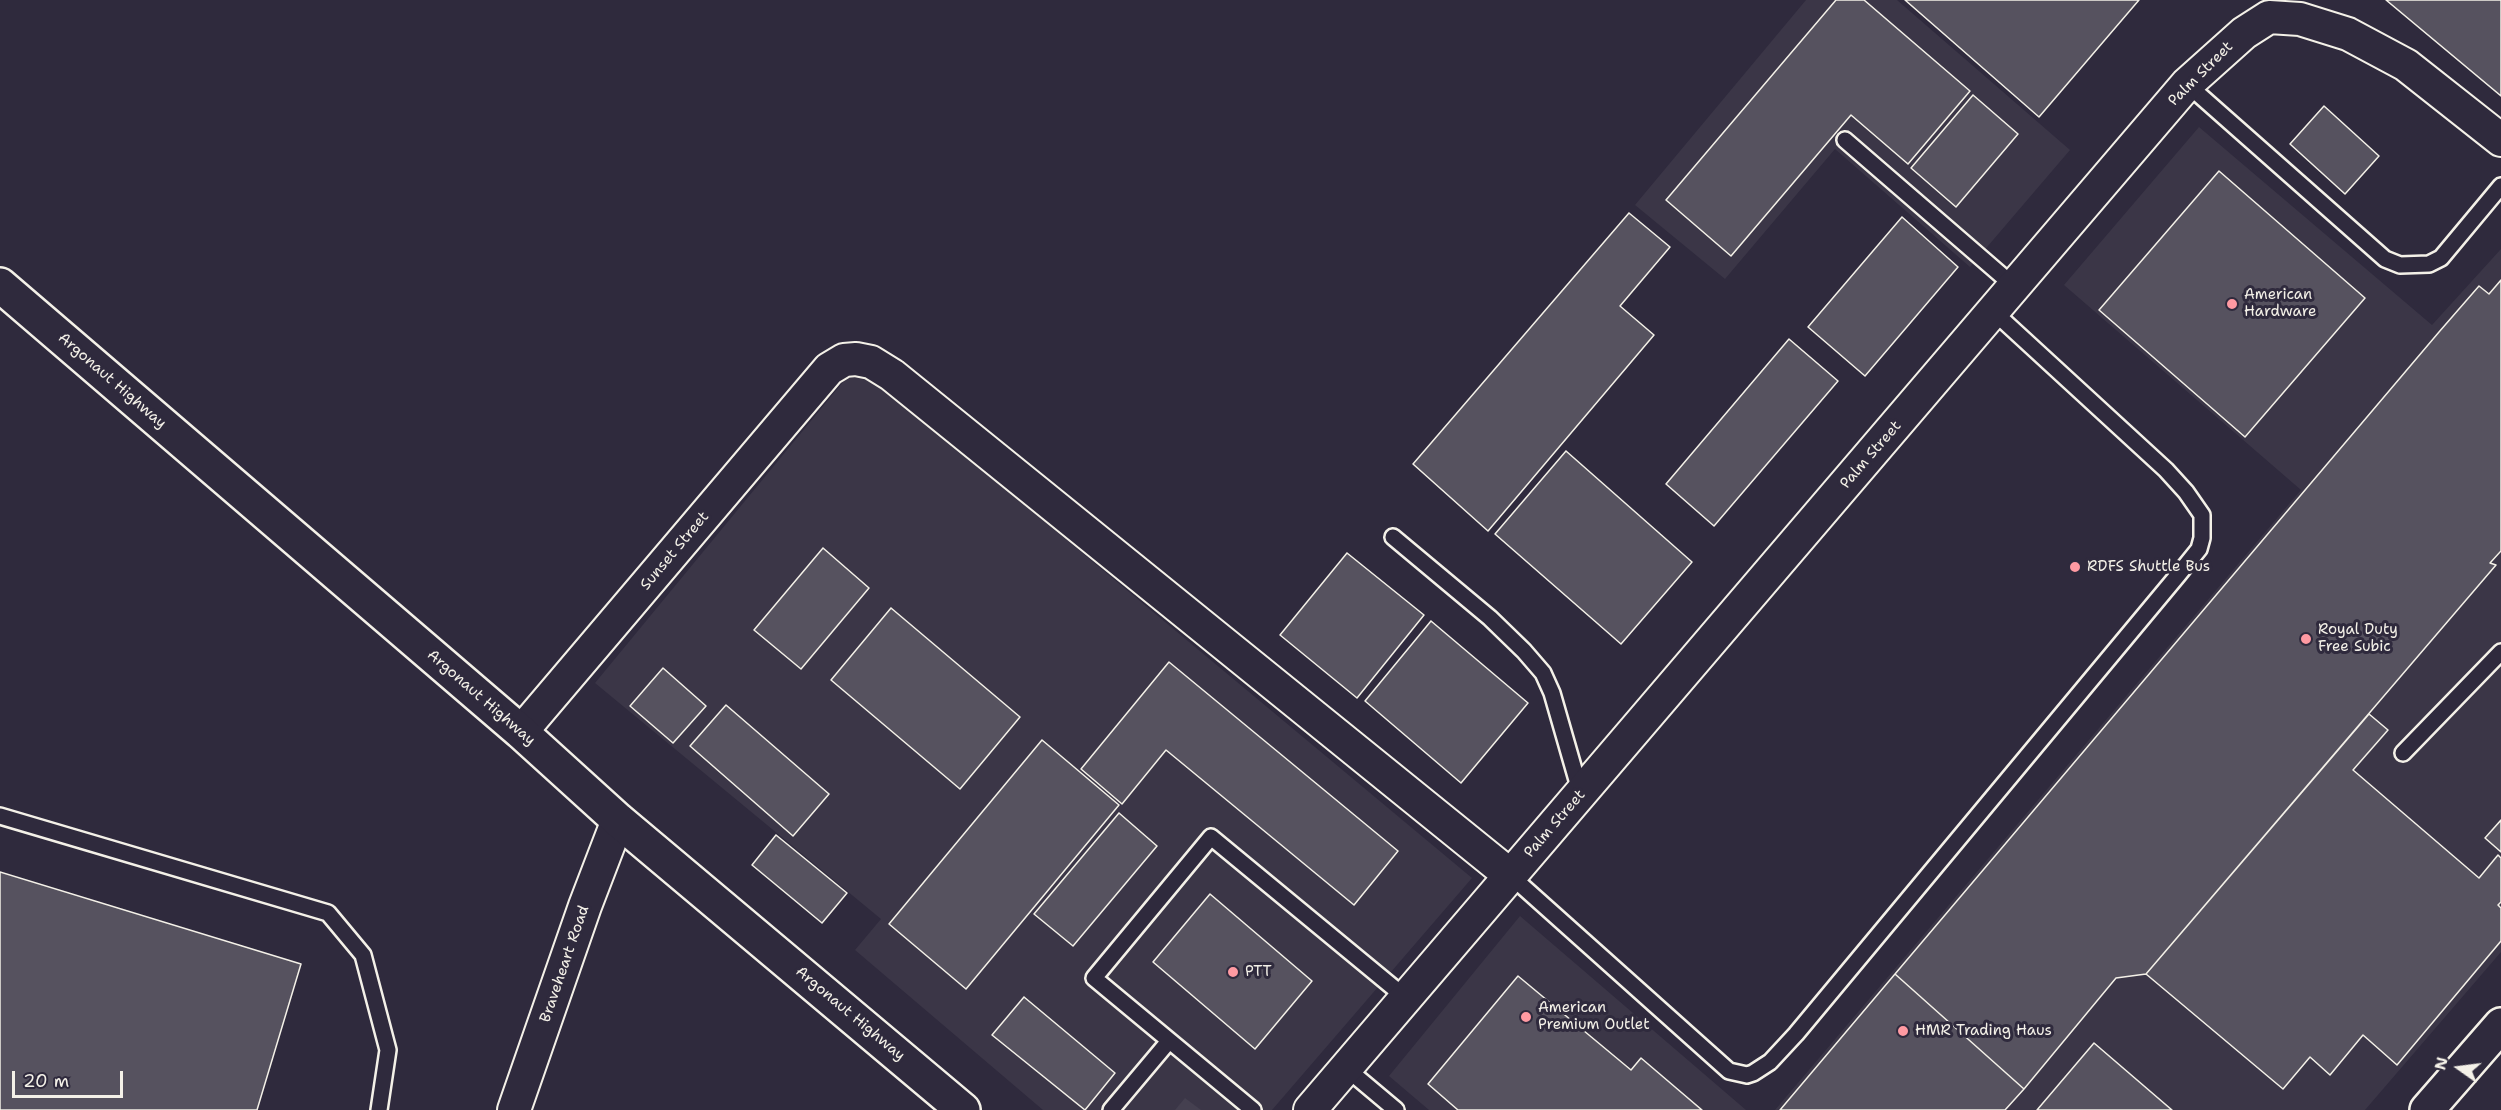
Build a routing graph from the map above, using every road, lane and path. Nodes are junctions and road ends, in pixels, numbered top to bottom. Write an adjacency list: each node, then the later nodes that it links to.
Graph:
1 (2187, 84): 3 (street, Palm Street); 4 (lane); 6 (street, Palm Street)
2 (1845, 140): 6 (lane)
3 (2501, 140)
4 (2501, 186)
5 (0, 285): 10 (street, Argonaut Highway)
6 (2015, 286): 7 (street, Palm Street)
7 (1994, 312): 12 (street, Palm Street); 15 (lane)
8 (1393, 537): 12 (lane)
9 (2501, 652): 11 (lane)
10 (521, 732): 14 (street, Argonaut Highway); 15 (street, Sunset Street)
11 (2403, 753)
12 (1581, 794): 15 (street, Palm Street)
13 (0, 816): 20 (lane)
14 (618, 820): 21 (street, Braveheart Road); 22 (street, Argonaut Highway)
15 (1511, 876): 16 (street, Palm Street)
16 (1406, 998): 18 (lane); 19 (street, Palm Street)
17 (2501, 1025): 27 (street)
18 (1169, 1041): 23 (lane); 24 (lane)
19 (1346, 1068): 25 (street, Palm Street); 26 (lane)
20 (379, 1110)
21 (514, 1110)
22 (963, 1110)
23 (1111, 1110)
24 (1252, 1110)
25 (1310, 1110)
26 (1396, 1110)
27 (2427, 1110)

